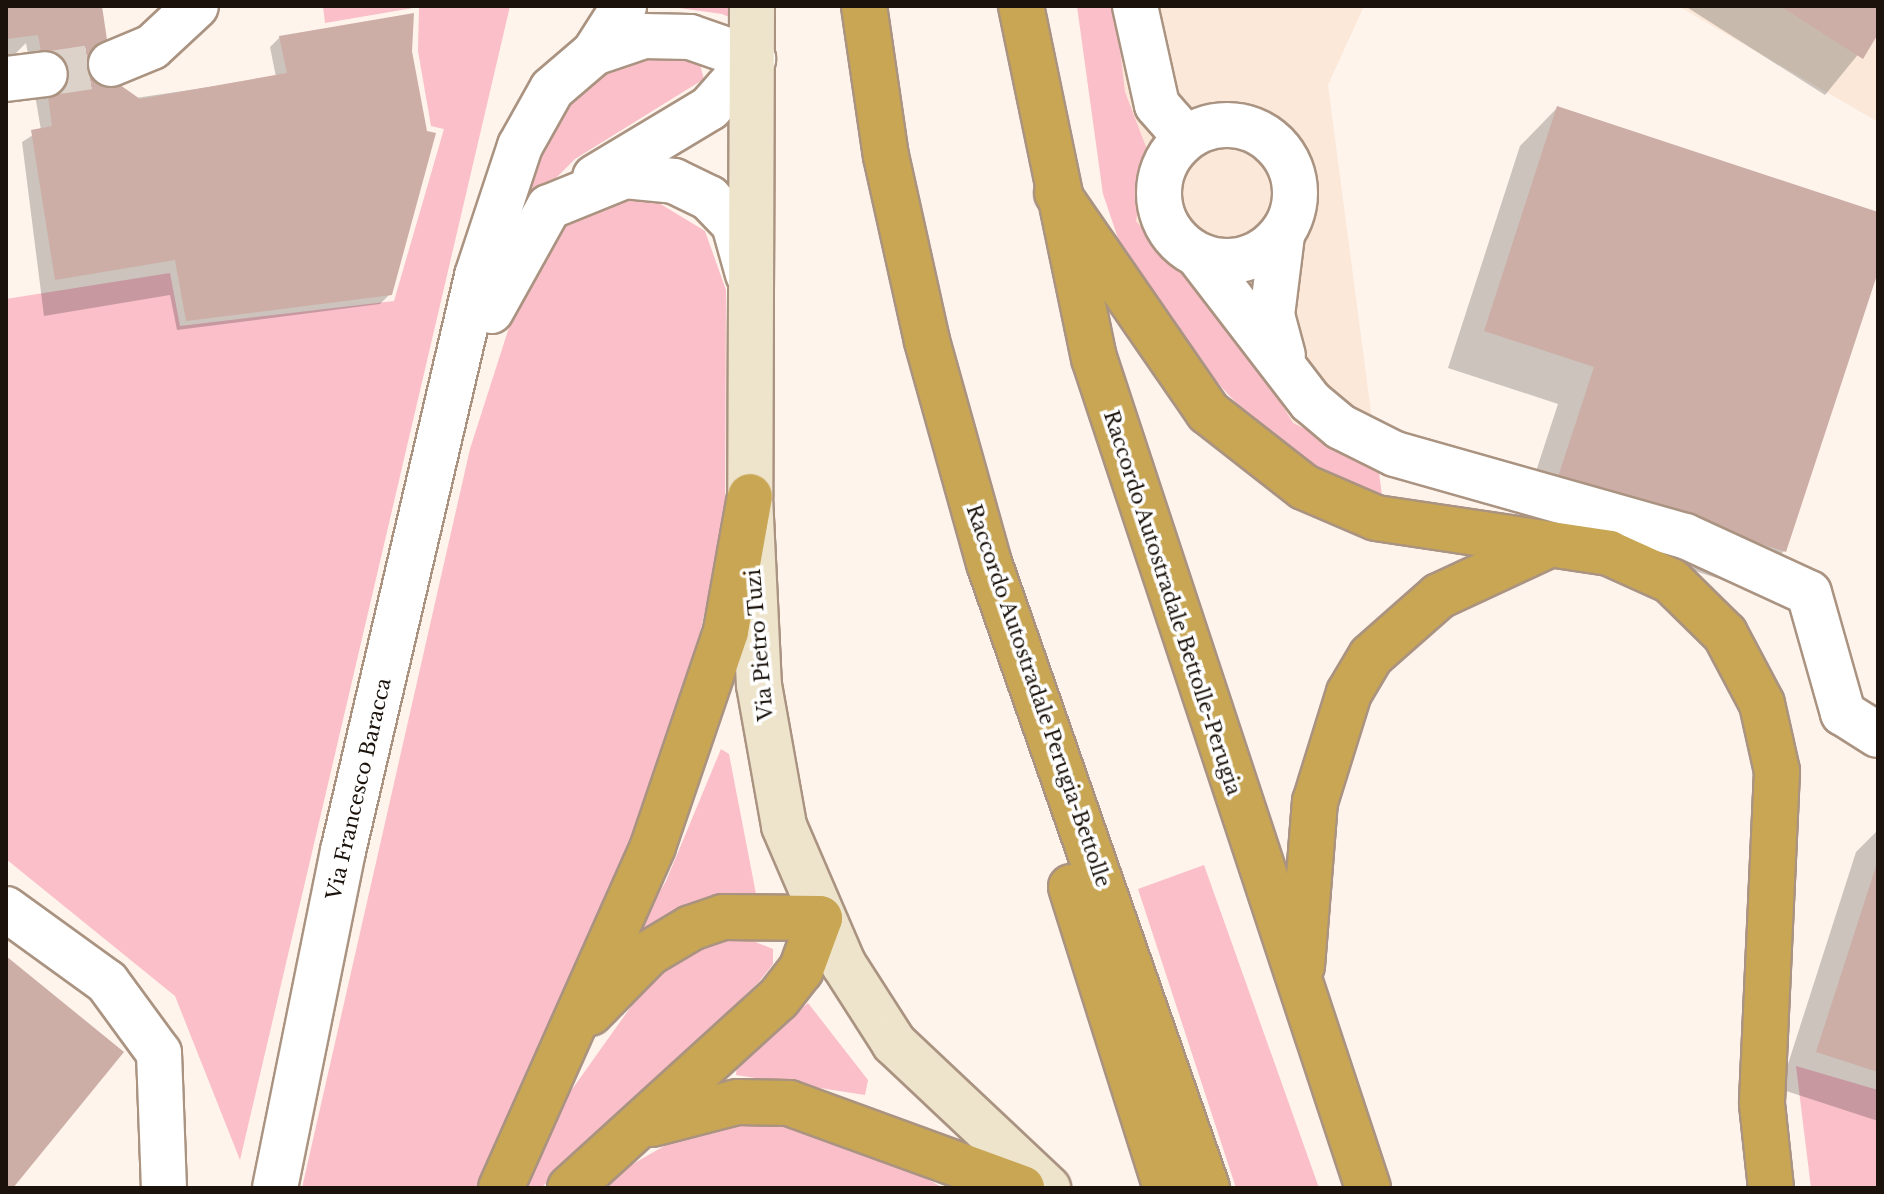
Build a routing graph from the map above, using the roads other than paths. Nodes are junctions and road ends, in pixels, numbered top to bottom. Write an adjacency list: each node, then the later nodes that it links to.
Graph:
1 (196, 6): 9 (street)
2 (624, 6): 7 (street)
3 (752, 6): 8 (main road, Via Pietro Tuzi)
4 (864, 6): 20 (highway, Raccordo Autostradale Perugia-Bettolle)
5 (1021, 6): 12 (highway, Raccordo Autostradale Bettolle-Perugia)
6 (1135, 6): 10 (street)
7 (594, 53): 8 (street); 17 (street)
8 (753, 59): 11 (street); 15 (main road, Via Pietro Tuzi)
9 (111, 64)
10 (1186, 138): 13 (street); 14 (street)
11 (569, 193): 15 (street); 17 (street)
12 (1057, 193): 19 (highway); 24 (highway, Raccordo Autostradale Bettolle-Perugia)
13 (1282, 235): 14 (street); 16 (street)
14 (1198, 255): 16 (street)
15 (752, 286): 18 (main road, Via Pietro Tuzi)
16 (1284, 363): 21 (street)
17 (452, 392): 28 (street, Via Francesco Baracca)
18 (750, 496): 23 (main road, Via Pietro Tuzi); 25 (highway)
19 (1559, 541): 24 (highway); 36 (highway)
20 (989, 563): 33 (highway); 34 (highway, Raccordo Autostradale Perugia-Bettolle)
21 (1878, 735)
22 (6, 909): 27 (street)
23 (820, 918): 25 (highway); 26 (highway); 32 (main road, Via Pietro Tuzi)
24 (1300, 981): 35 (highway, Raccordo Autostradale Bettolle-Perugia)
25 (567, 1038): 29 (highway)
26 (631, 1133): 30 (highway); 31 (highway)
27 (164, 1188)
28 (275, 1188)
29 (501, 1188)
30 (570, 1188)
31 (1022, 1188)
32 (1048, 1188)
33 (1166, 1188)
34 (1207, 1188)
35 (1368, 1188)
36 (1771, 1188)

